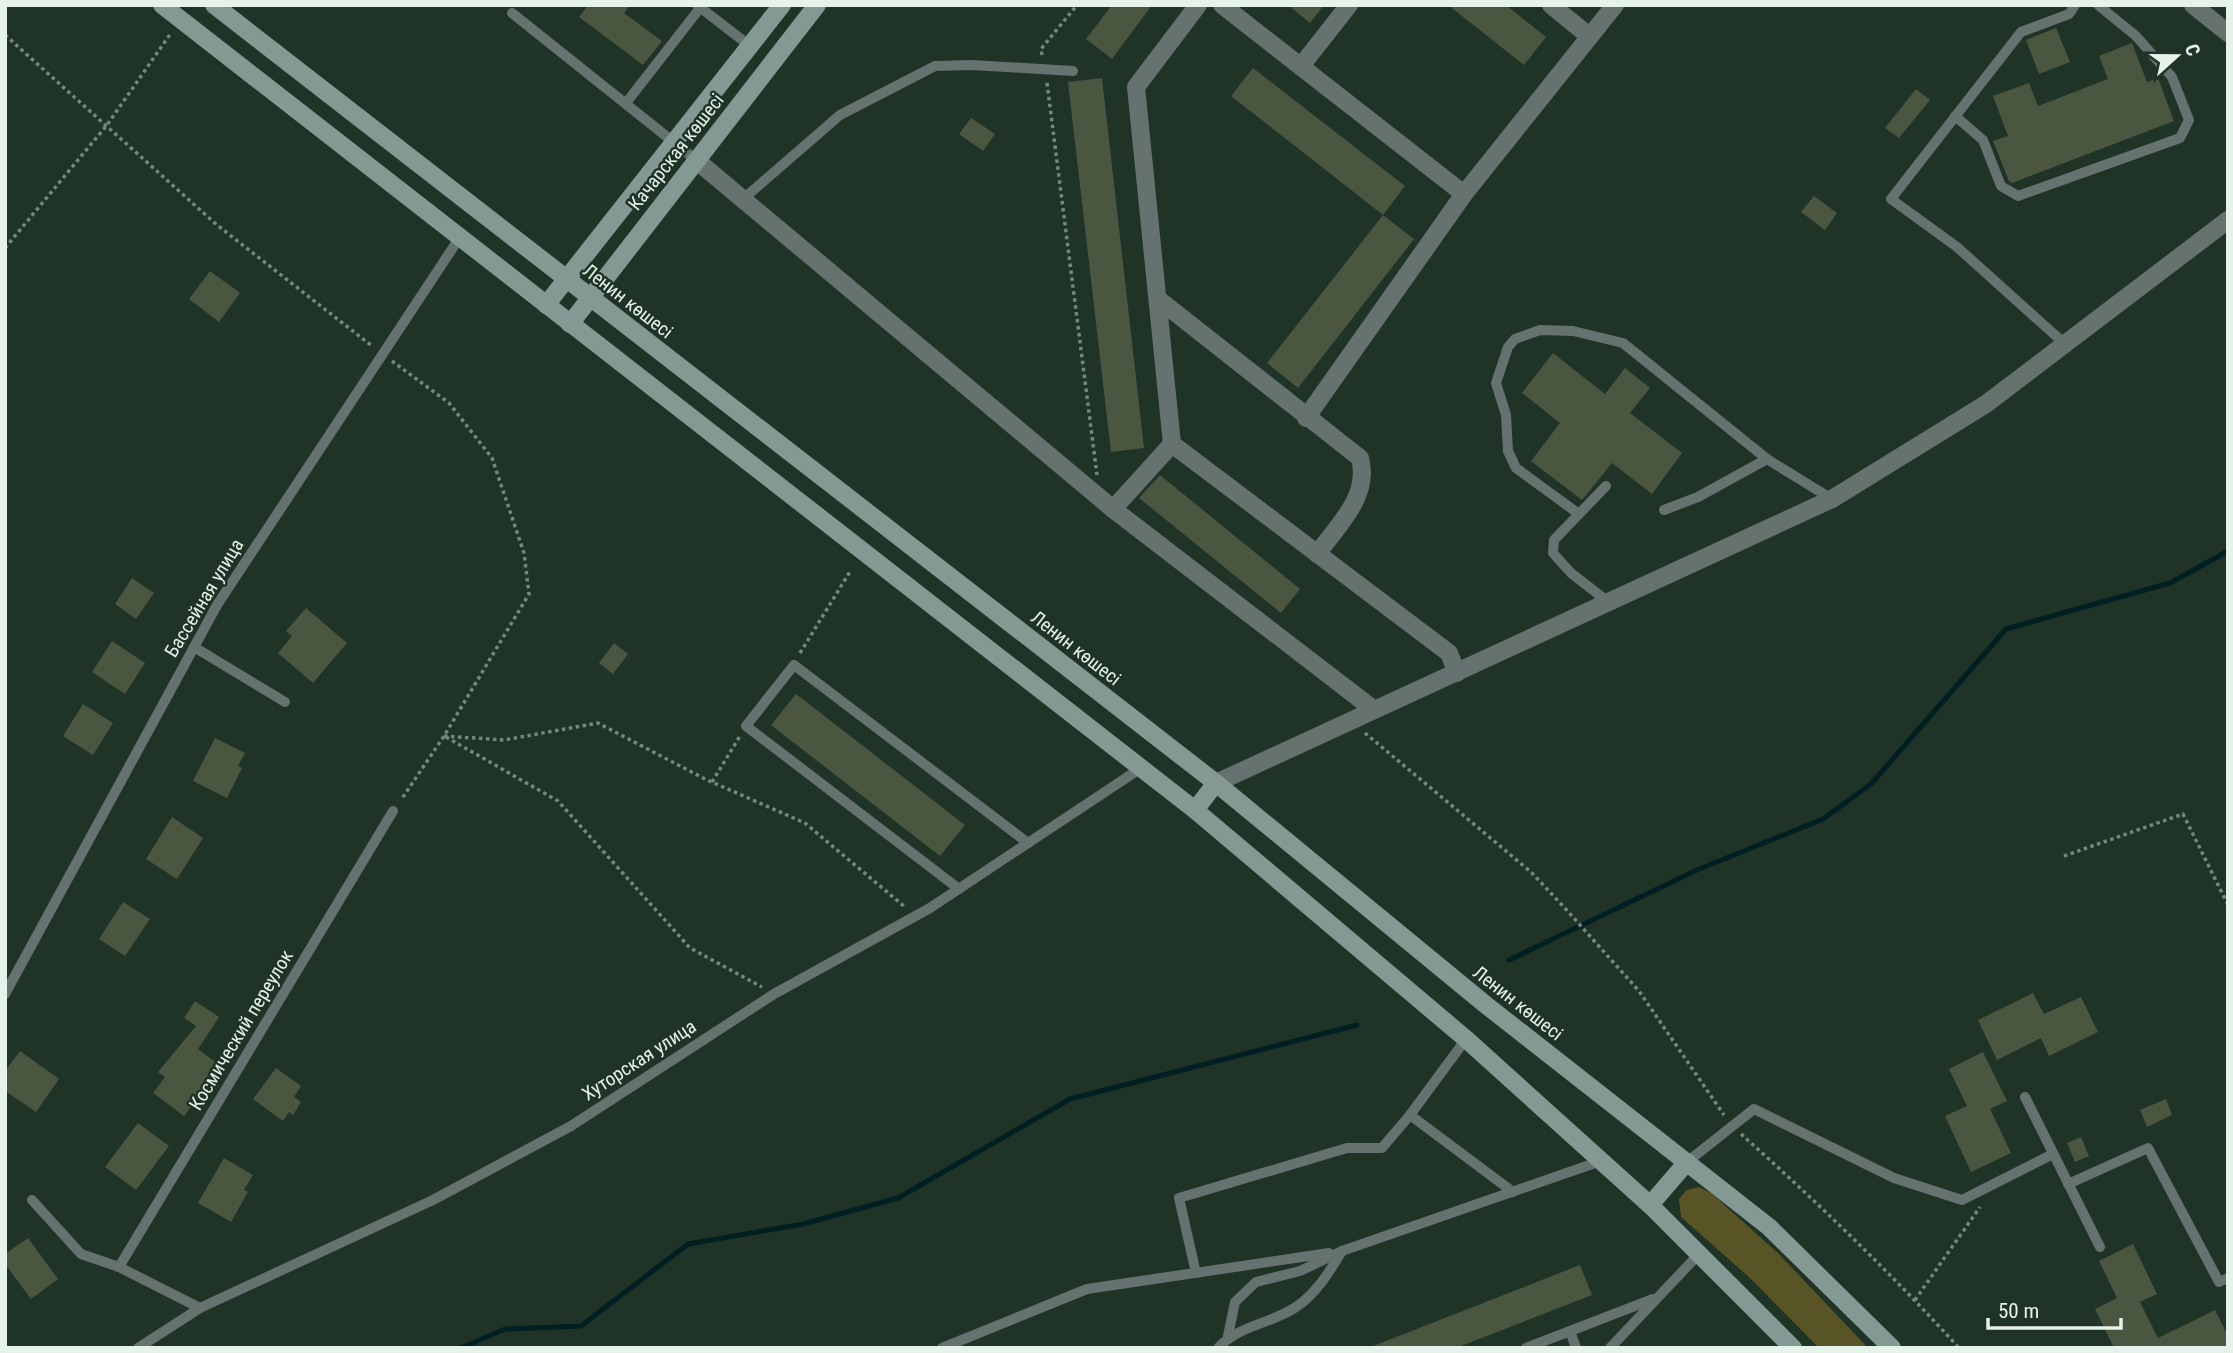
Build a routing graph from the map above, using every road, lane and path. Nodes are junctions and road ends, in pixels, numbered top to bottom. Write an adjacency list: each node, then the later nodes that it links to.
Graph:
1 (162, 5): 16 (main road)
2 (214, 5): 34 (main road, Ленин көшесі)
3 (782, 5): 20 (main road, Качарская көшесі)
4 (817, 5): 28 (main road, Качарская көшесі)
5 (1076, 5): 22 (path)
6 (1198, 5): 36 (street)
7 (1222, 5): 21 (street)
8 (1349, 5): 21 (street)
9 (1551, 5): 19 (street)
10 (1615, 5): 19 (street)
11 (2075, 5): 25 (lane)
12 (2098, 5): 25 (lane)
13 (2193, 5): 17 (street)
14 (698, 6): 20 (lane); 24 (lane)
15 (512, 13): 24 (lane)
16 (180, 20): 26 (path); 32 (main road)
17 (2228, 33)
18 (5, 35): 26 (path)
19 (1589, 36): 29 (street)
20 (750, 46): 27 (main road, Качарская көшесі)
21 (1301, 66): 29 (street)
22 (1045, 69): 23 (lane); 30 (lane); 46 (path)
23 (1073, 71)
24 (626, 103): 27 (lane)
25 (1955, 116): 39 (lane)
26 (107, 125): 33 (path); 40 (path)
27 (675, 142): 28 (lane); 34 (main road, Качарская көшесі)
28 (696, 160): 30 (street); 35 (main road, Качарская көшесі)
29 (1464, 194): 41 (street)
30 (743, 199): 46 (street)
31 (2228, 220): 39 (street)
32 (460, 237): 37 (main road); 40 (lane, Бассейная улица)
33 (5, 248)
34 (568, 281): 35 (main road, Ленин көшесі); 37 (main road, Качарская көшесі)
35 (590, 298): 38 (main road, Качарская көшесі); 62 (main road, Ленин көшесі)
36 (1158, 299): 41 (street); 42 (street)
37 (547, 305): 38 (main road)
38 (570, 324): 60 (main road)
39 (2065, 344): 45 (street)
40 (382, 353): 52 (lane, Бассейная улица); 59 (path)
41 (1306, 418): 49 (street)
42 (1172, 444): 46 (street); 49 (street)
43 (1767, 459): 45 (lane); 47 (lane); 48 (lane)
44 (1606, 486): 48 (lane)
45 (1832, 499): 51 (street)
46 (1107, 503): 56 (street)
47 (1664, 510)
48 (1579, 514): 51 (lane)
49 (1317, 554): 54 (street)
50 (851, 570): 53 (path)
51 (1607, 601): 54 (street)
52 (194, 646): 55 (lane); 70 (lane, Бассейная улица)
53 (794, 665): 58 (lane); 65 (lane)
54 (1457, 673): 56 (street)
55 (285, 702)
56 (1373, 709): 57 (street)
57 (1350, 720): 62 (street); 75 (path)
58 (746, 726): 61 (path); 67 (lane)
59 (444, 736): 61 (path); 64 (path); 71 (path)
60 (1142, 768): 63 (main road); 65 (lane, Хуторская улица)
61 (712, 782): 69 (path)
62 (1216, 783): 63 (main road); 78 (main road, Ленин көшесі)
63 (1195, 810): 72 (main road)
64 (394, 811): 87 (lane, Космический переулок)
65 (1028, 843): 67 (lane, Хуторская улица)
66 (2063, 856): 68 (path)
67 (959, 889): 69 (lane, Хуторская улица)
68 (2228, 905)
69 (915, 916): 71 (lane, Хуторская улица)
70 (5, 993)
71 (774, 994): 92 (lane, Хуторская улица)
72 (1466, 1039): 74 (lane); 77 (main road)
73 (2025, 1097): 76 (lane)
74 (1410, 1115): 81 (lane); 88 (lane)
75 (1731, 1125): 78 (lane); 80 (lane); 91 (path)
76 (2053, 1154): 79 (lane); 80 (lane)
77 (1601, 1161): 81 (lane); 83 (main road)
78 (1688, 1162): 83 (main road); 102 (main road, Ленин көшесі)
79 (2068, 1184): 84 (lane); 89 (lane)
80 (1990, 1186): 91 (path)
81 (1513, 1192): 85 (lane)
82 (32, 1200): 87 (lane)
83 (1650, 1205): 86 (main road)
84 (2099, 1247)
85 (1342, 1251): 88 (lane); 94 (lane); 94 (lane)
86 (1698, 1255): 90 (lane); 101 (main road)
87 (119, 1267): 92 (lane)
88 (1196, 1273): 96 (lane)
89 (2228, 1278)
90 (1653, 1299): 93 (lane); 100 (lane)
91 (1915, 1300): 103 (path)
92 (200, 1308): 95 (lane, Хуторская улица)
93 (1570, 1331): 98 (lane); 99 (lane)
94 (1228, 1336): 97 (lane)
95 (138, 1348)
96 (942, 1348)
97 (1218, 1348)
98 (1526, 1348)
99 (1576, 1348)
100 (1610, 1348)
101 (1793, 1348)
102 (1892, 1348)
103 (1959, 1348)

